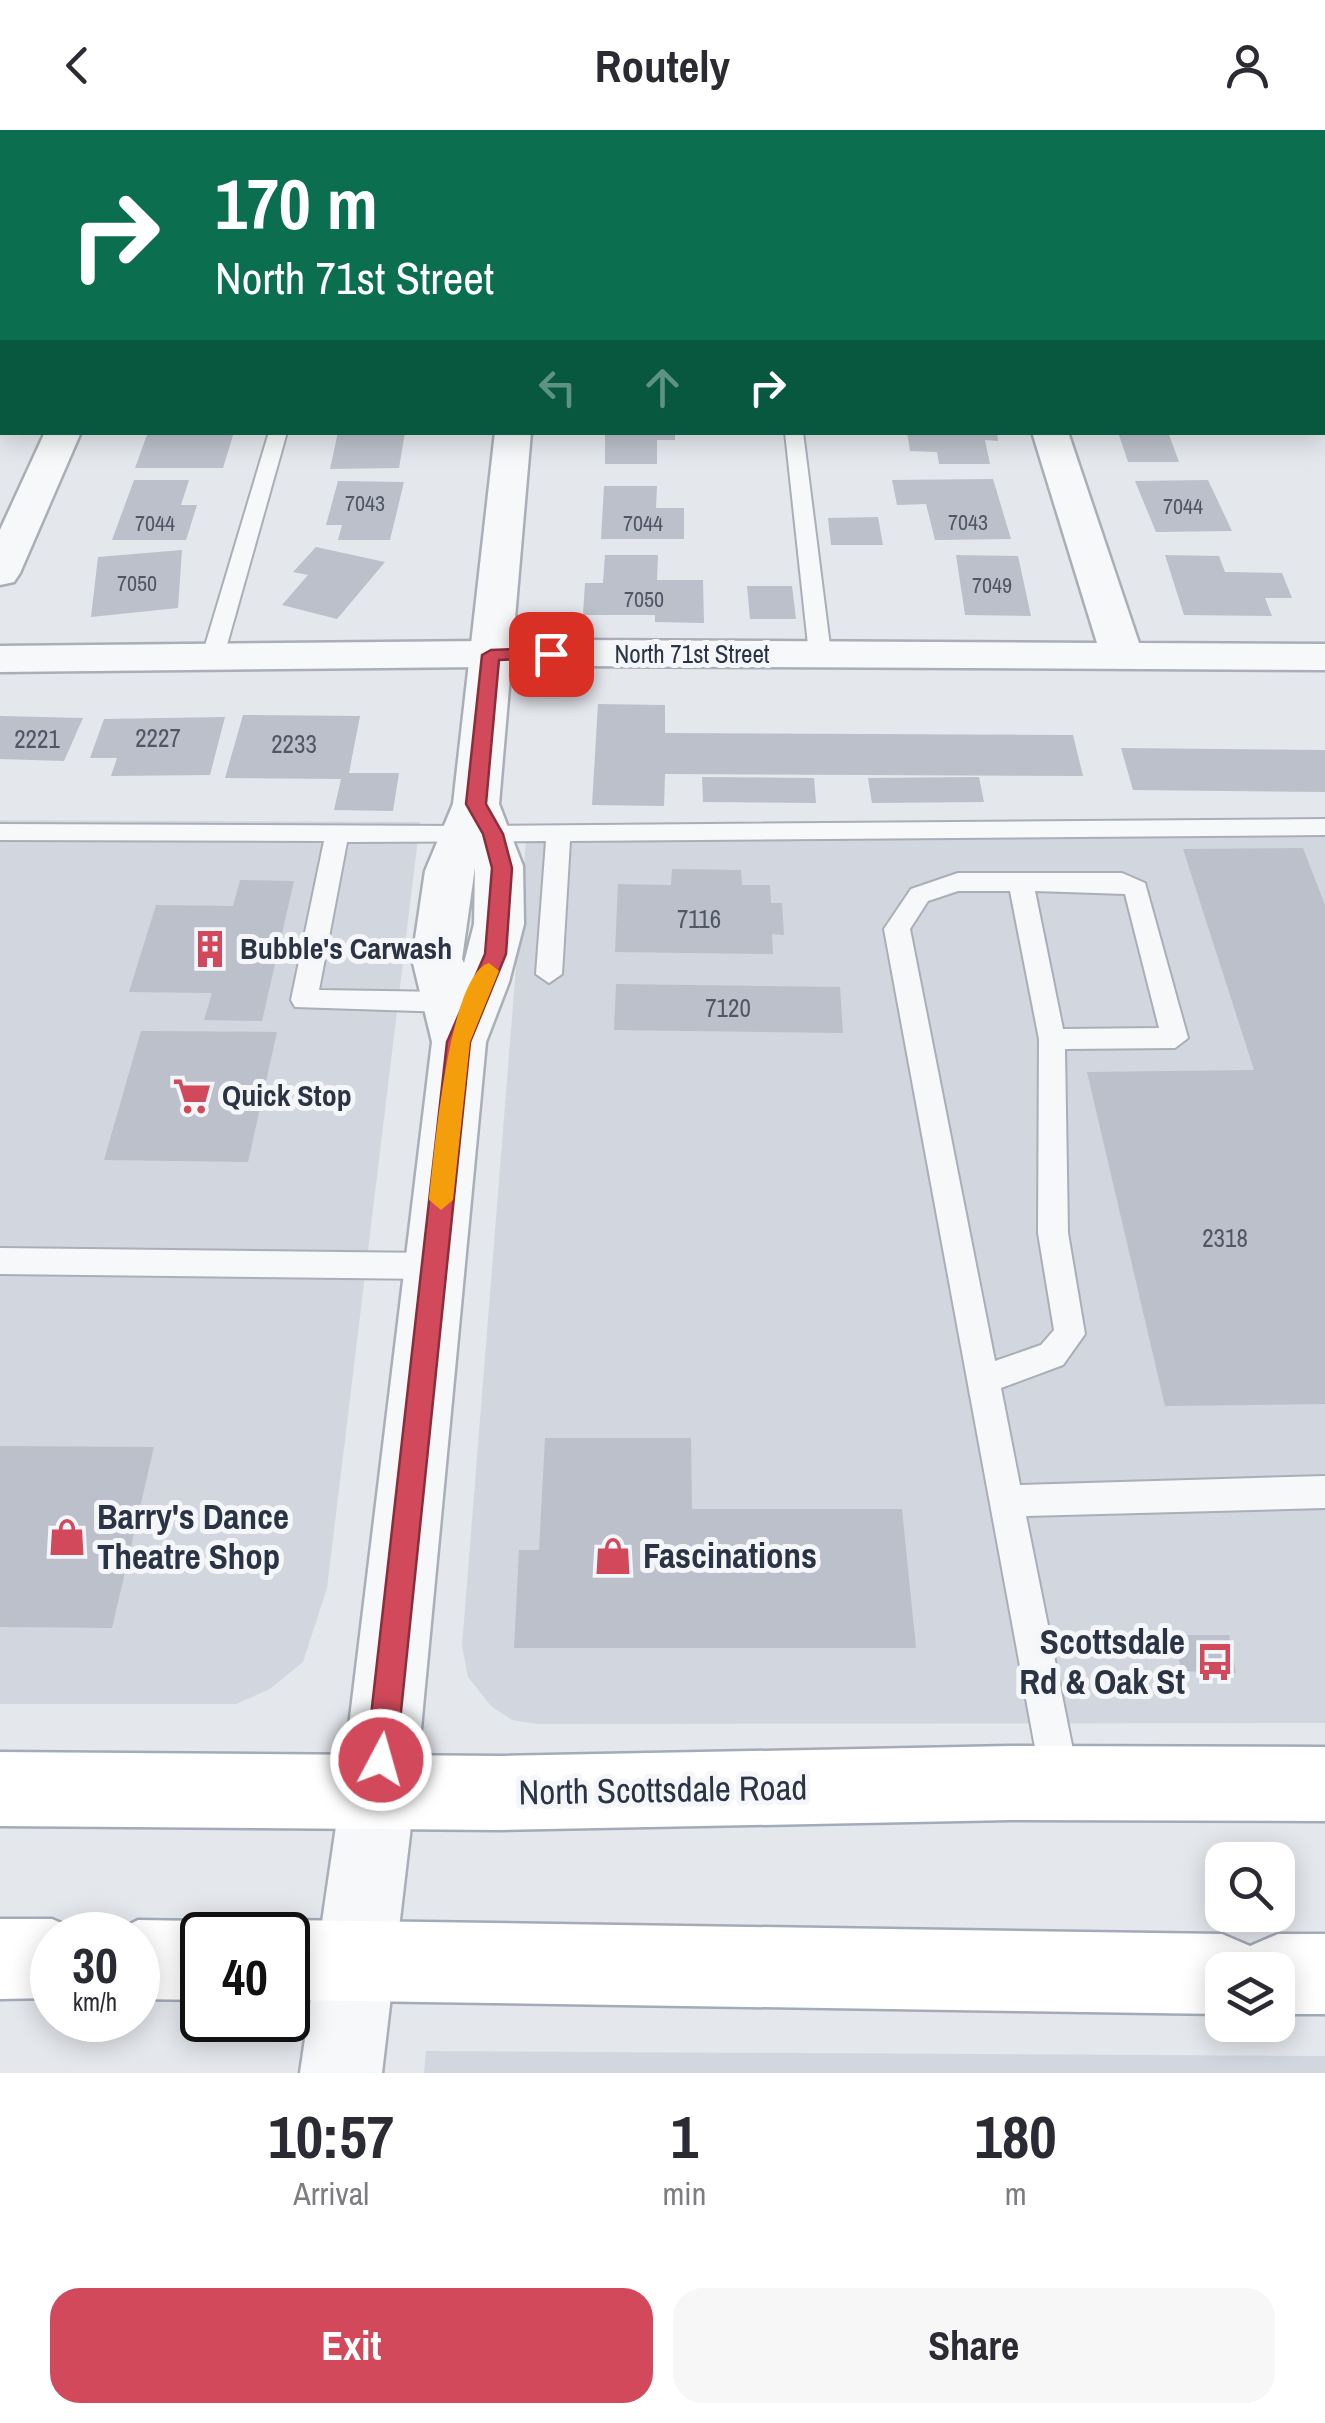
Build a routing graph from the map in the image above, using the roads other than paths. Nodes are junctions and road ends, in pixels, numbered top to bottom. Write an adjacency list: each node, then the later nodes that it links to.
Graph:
1 (62, 435): 6 (street)
2 (277, 435): 12 (lane)
3 (513, 435): 8 (street)
4 (794, 435): 7 (lane)
5 (1051, 435): 9 (street)
6 (0, 573)
7 (820, 654): 8 (street, North 71st Street); 9 (street, North 71st Street)
8 (491, 655): 12 (street, North 71st Street); 13 (street)
9 (1122, 656): 10 (street, North 71st Street)
10 (1325, 657)
11 (0, 659): 12 (street, North 71st Street)
12 (212, 660)
13 (478, 824): 16 (lane); 17 (lane); 20 (street)
14 (1325, 827): 16 (lane)
15 (0, 832): 17 (lane)
16 (559, 833): 19 (lane)
17 (338, 834): 20 (lane)
18 (1021, 882): 21 (lane); 21 (lane); 24 (lane)
19 (549, 974)
20 (454, 1022): 23 (street)
21 (1052, 1039): 24 (lane)
22 (0, 1261): 23 (lane)
23 (434, 1266): 30 (street)
24 (983, 1380): 26 (lane)
25 (1325, 1492): 26 (lane)
26 (1007, 1501): 27 (lane)
27 (1060, 1783): 28 (main road, North Scottsdale Road); 30 (main road, North Scottsdale Road)
28 (1325, 1784)
29 (0, 1790): 30 (main road, North Scottsdale Road)
30 (378, 1792): 33 (street)
31 (0, 1959): 32 (main road)
32 (30, 1960)
33 (320, 1960): 34 (main road); 37 (street)
34 (1205, 1974)
35 (1295, 1974): 36 (main road)
36 (1325, 1974)
37 (342, 2073)

